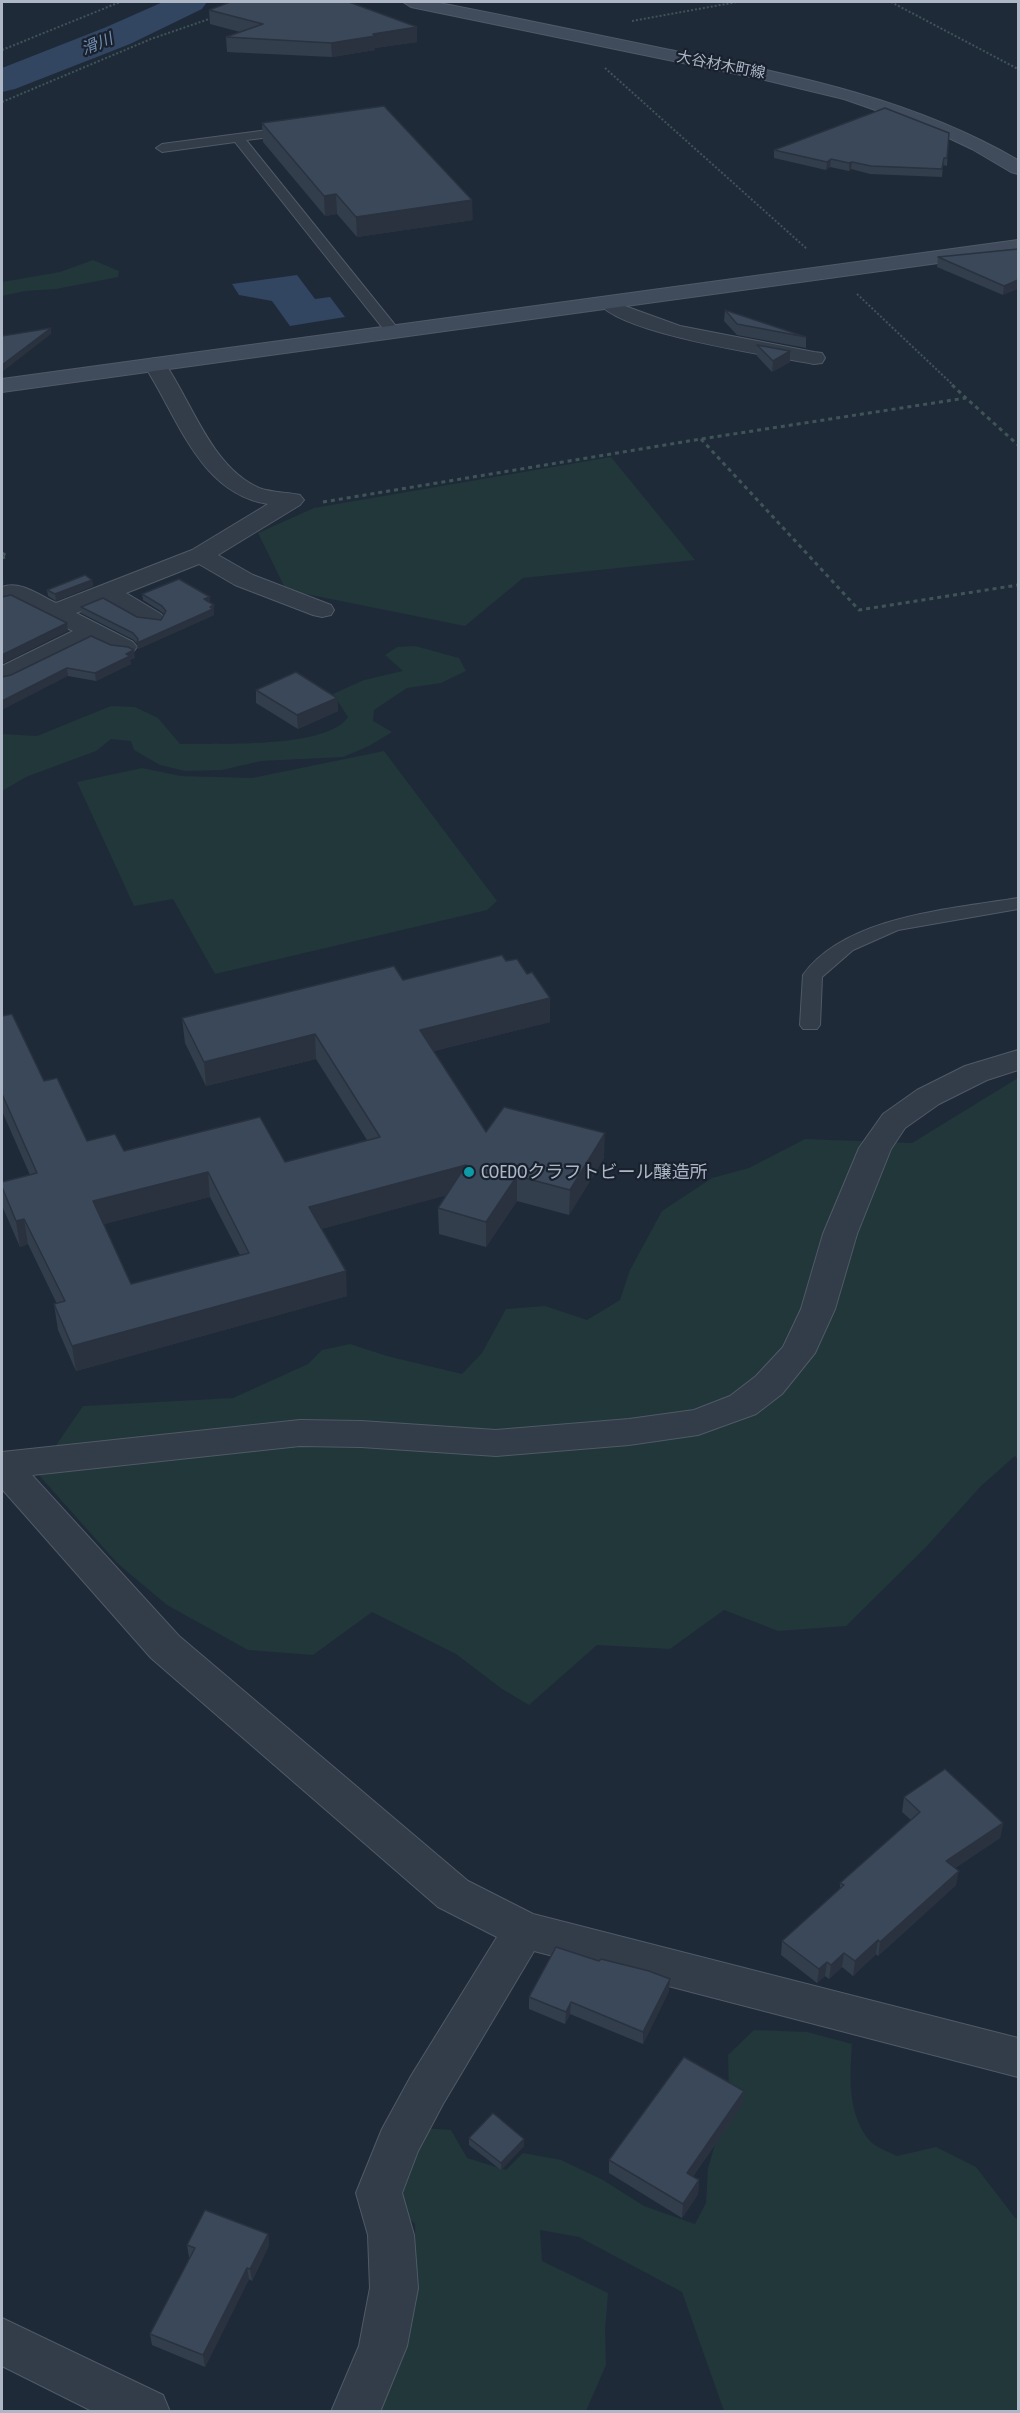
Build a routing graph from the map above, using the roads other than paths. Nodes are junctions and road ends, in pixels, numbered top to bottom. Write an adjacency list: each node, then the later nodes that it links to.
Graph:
1 (411, 2): 5 (street, 大谷材木町線)
2 (306, 129): 3 (lane)
3 (238, 138): 4 (lane); 8 (lane)
4 (162, 148)
5 (1018, 168)
6 (1018, 246): 7 (street)
7 (609, 303): 8 (street); 9 (street)
8 (394, 333): 10 (street)
9 (814, 358)
10 (155, 365): 11 (street); 12 (street)
11 (2, 386)
12 (201, 555): 13 (street); 15 (street)
13 (107, 593): 16 (street); 17 (street)
14 (2, 596): 16 (street)
15 (322, 610)
16 (56, 612): 18 (street)
17 (152, 619)
18 (90, 632): 19 (street); 20 (street)
19 (123, 647)
20 (2, 676)
21 (1018, 904): 22 (lane)
22 (810, 1025)
23 (1018, 1060): 24 (street)
24 (2, 1467): 25 (street)
25 (524, 1930): 26 (street); 29 (street)
26 (1018, 2057)
27 (2, 2341): 28 (street)
28 (146, 2412)
29 (355, 2412)

